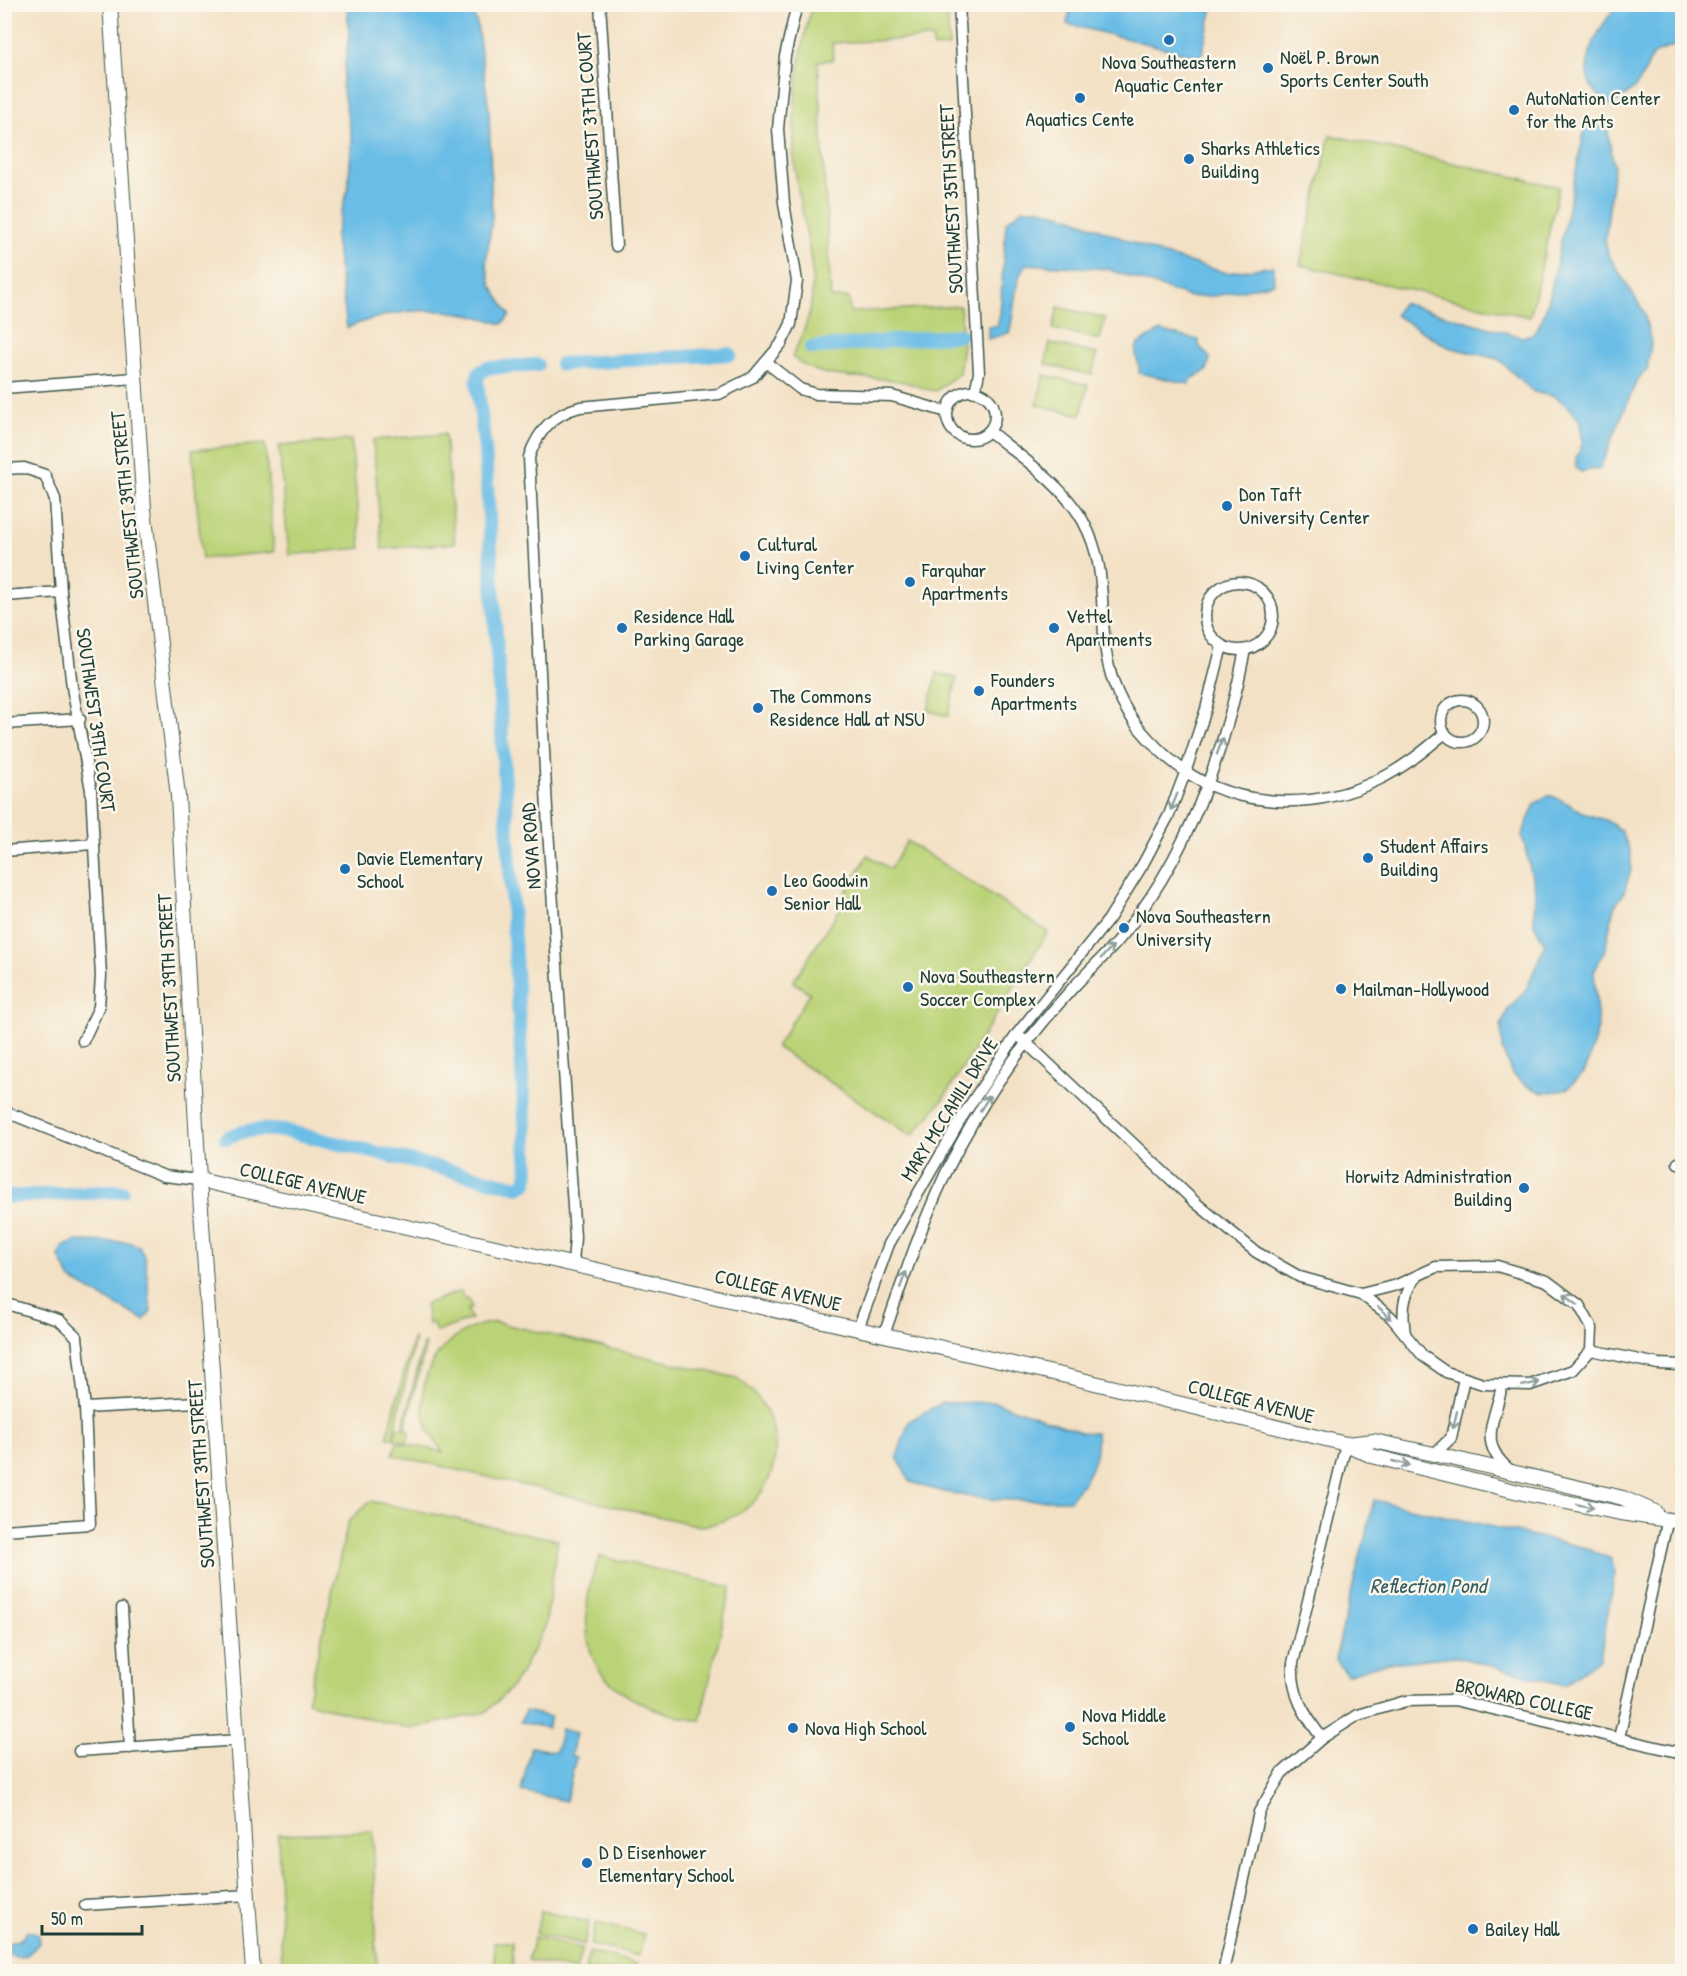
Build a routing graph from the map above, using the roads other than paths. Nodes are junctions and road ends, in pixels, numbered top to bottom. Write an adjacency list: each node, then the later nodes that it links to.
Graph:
1 (110, 4): 7 (street, SOUTHWEST 39TH STREET)
2 (600, 4): 5 (street, SOUTHWEST 37TH COURT)
3 (797, 4): 6 (street)
4 (959, 4): 9 (street, SOUTHWEST 35TH STREET)
5 (616, 246)
6 (767, 363): 10 (street); 31 (street, NOVA ROAD)
7 (135, 378): 8 (street); 28 (street, SOUTHWEST 39TH STREET)
8 (4, 387)
9 (975, 392): 10 (street); 11 (street)
10 (947, 412): 11 (street)
11 (989, 431): 20 (street)
12 (4, 470): 13 (street, SOUTHWEST 39TH COURT)
13 (60, 592): 14 (street); 17 (street, SOUTHWEST 39TH COURT)
14 (4, 596)
15 (1221, 646): 16 (street); 16 (street); 20 (street, MARY MCCAHILL DRIVE)
16 (1245, 650): 21 (street, MARY MCCAHILL DRIVE, one-way to 16)
17 (80, 719): 18 (street); 22 (street, SOUTHWEST 39TH COURT)
18 (4, 724)
19 (1445, 733): 19 (street); 21 (street)
20 (1185, 773): 21 (street); 24 (street, MARY MCCAHILL DRIVE, one-way to 24)
21 (1207, 784): 26 (street, MARY MCCAHILL DRIVE, one-way to 21)
22 (93, 844): 23 (street); 25 (street, SOUTHWEST 39TH COURT)
23 (4, 851)
24 (1017, 1034): 26 (street); 29 (street, MARY MCCAHILL DRIVE)
25 (83, 1041)
26 (1026, 1042): 30 (street, MARY MCCAHILL DRIVE, one-way to 26); 33 (street)
27 (4, 1111): 28 (street)
28 (199, 1180): 31 (street, COLLEGE AVENUE); 43 (street, SOUTHWEST 39TH STREET)
29 (905, 1214): 30 (street); 35 (street, MARY MCCAHILL DRIVE)
30 (923, 1224): 36 (street, MARY MCCAHILL DRIVE, one-way to 30)
31 (573, 1264): 35 (street, COLLEGE AVENUE)
32 (1416, 1278): 33 (street); 37 (street); 38 (street, one-way to 32)
33 (1361, 1294): 37 (street, one-way to 37)
34 (4, 1303): 42 (street)
35 (858, 1329): 36 (street, COLLEGE AVENUE)
36 (884, 1335): 44 (street, COLLEGE AVENUE)
37 (1406, 1335): 40 (street)
38 (1592, 1350): 39 (street); 41 (street, one-way to 38)
39 (1683, 1365)
40 (1464, 1378): 41 (street); 45 (street, one-way to 45)
41 (1502, 1386): 46 (street)
42 (85, 1408): 43 (street); 49 (street)
43 (215, 1408): 53 (street, SOUTHWEST 39TH STREET)
44 (1346, 1444): 45 (street, COLLEGE AVENUE); 47 (street, COLLEGE AVENUE, one-way to 47); 51 (street)
45 (1434, 1454): 46 (street, COLLEGE AVENUE)
46 (1514, 1473): 47 (street, COLLEGE AVENUE)
47 (1668, 1518): 48 (street, COLLEGE AVENUE); 52 (street)
48 (1683, 1522)
49 (4, 1530)
50 (122, 1608): 54 (street)
51 (1322, 1738): 52 (street, BROWARD COLLEGE); 60 (street, BROWARD COLLEGE)
52 (1618, 1738): 56 (street, BROWARD COLLEGE)
53 (239, 1740): 54 (street); 57 (street, SOUTHWEST 39TH STREET)
54 (130, 1748): 55 (street)
55 (79, 1751)
56 (1683, 1753)
57 (249, 1895): 58 (street); 59 (street, SOUTHWEST 39TH STREET)
58 (85, 1905)
59 (253, 1971)
60 (1223, 1971)

